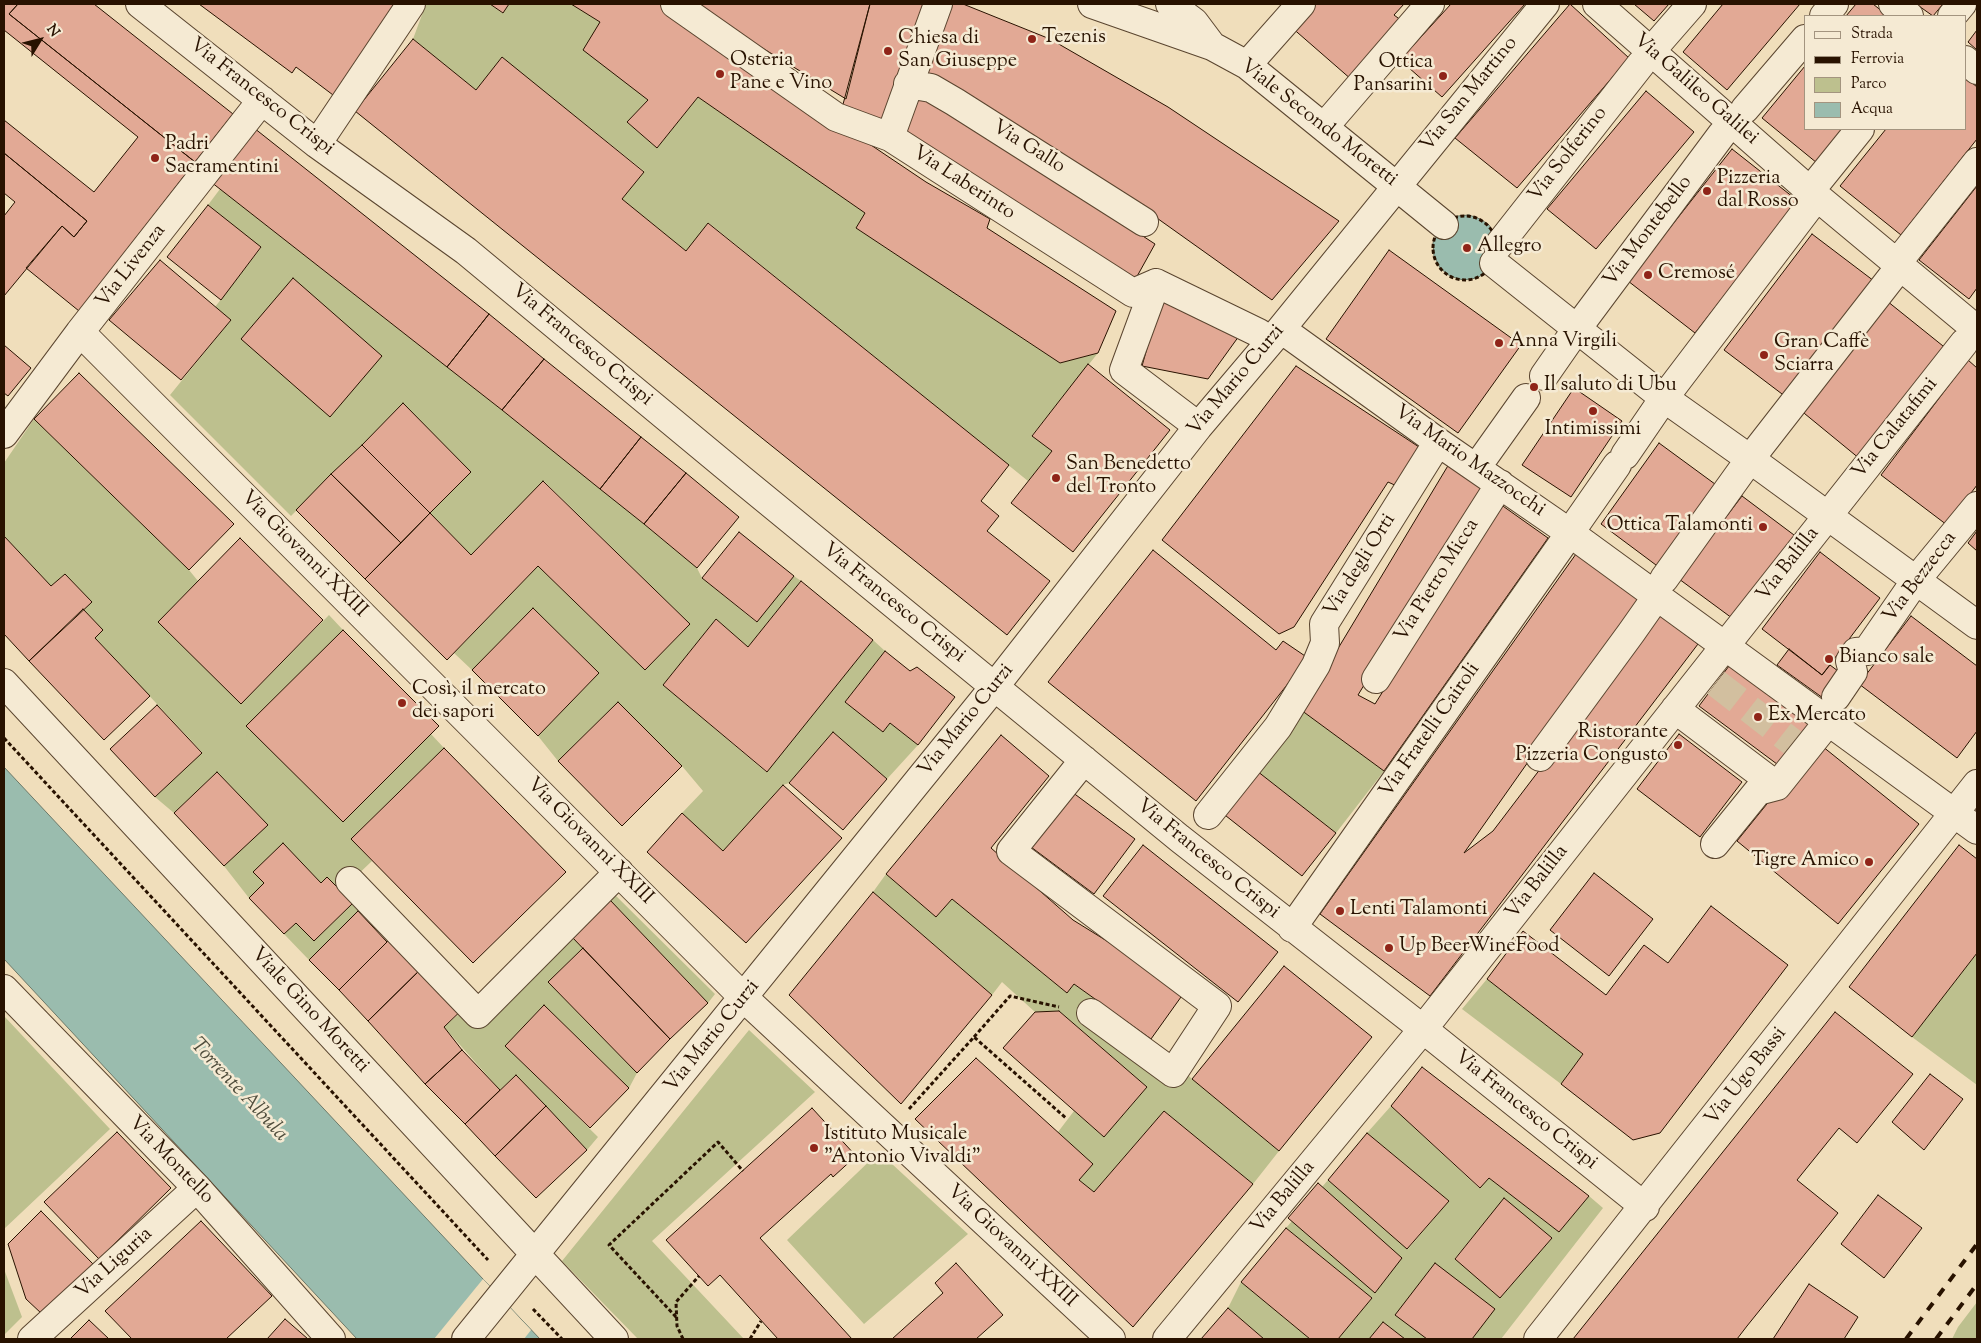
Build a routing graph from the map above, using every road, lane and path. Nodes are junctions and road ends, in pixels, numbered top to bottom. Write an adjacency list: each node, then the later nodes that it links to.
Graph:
1 (140, 4): 26 (street, Via Francesco Crispi)
2 (411, 4): 32 (street)
3 (675, 4): 31 (street, Via Laberinto)
4 (938, 4): 25 (street)
5 (1092, 4): 20 (street)
6 (1170, 4): 15 (street, Viale Secondo Moretti)
7 (1301, 4): 23 (street)
8 (1430, 4): 28 (street)
9 (1545, 4): 34 (street, Via San Martino)
10 (1597, 4): 21 (street, Via Galileo Galilei)
11 (1692, 4): 21 (street, Via Solferino)
12 (1834, 4): 16 (street)
13 (1893, 4): 17 (street)
14 (1962, 4): 18 (street)
15 (1201, 13): 20 (street, Viale Secondo Moretti)
16 (1825, 15)
17 (1908, 15)
18 (1953, 15)
19 (1804, 40): 27 (street)
20 (1212, 46): 23 (street, Viale Secondo Moretti)
21 (1646, 58): 35 (street, Via Galileo Galilei); 40 (street, Via Solferino)
22 (1966, 61): 24 (street)
23 (1247, 65): 28 (street, Viale Secondo Moretti)
24 (1977, 70)
25 (908, 84): 31 (street); 36 (street, Via Gallo)
26 (262, 100): 32 (street, Via Francesco Crispi); 42 (street, Via Livenza)
27 (1745, 109)
28 (1324, 127): 34 (street, Viale Secondo Moretti)
29 (1859, 130): 35 (street, Via Fratelli Cairoli)
30 (1722, 134): 40 (street, Via Montebello)
31 (890, 138): 39 (street, Via Laberinto)
32 (317, 144): 62 (street, Via Francesco Crispi)
33 (1977, 162): 38 (street)
34 (1396, 186): 37 (street, Viale Secondo Moretti); 41 (street, Via Mario Curzi)
35 (1810, 199): 38 (street, Via Galileo Galilei); 46 (street, Via Fratelli Cairoli)
36 (1144, 222)
37 (1444, 225)
38 (1894, 271): 43 (street, Via Galileo Galilei); 51 (street)
39 (1156, 283): 41 (street); 47 (street)
40 (1576, 330): 44 (street, Via Montebello); 46 (street)
41 (1270, 331): 49 (street, Via Mario Mazzocchi); 62 (street, Via Mario Curzi)
42 (80, 332): 48 (street, Via Livenza); 74 (street, Via Giovanni XXIII)
43 (1974, 332): 54 (street, Via Calatafimi)
44 (1544, 376)
45 (1526, 398): 50 (street)
46 (1664, 398): 51 (street); 55 (street, Via Fratelli Cairoli)
47 (1190, 420)
48 (4, 434)
49 (1438, 442): 52 (street, Via Mario Mazzocchi); 71 (street, Via degli Orti)
50 (1484, 457)
51 (1750, 459): 54 (street); 57 (street)
52 (1500, 484): 55 (street, Via Mario Mazzocchi); 60 (street, Via Pietro Micca)
53 (1977, 506): 56 (street, Via Bezzecca)
54 (1828, 515): 56 (street); 59 (street, Via Balilla)
55 (1574, 527): 57 (street, Via Mario Mazzocchi); 76 (street, Via Fratelli Cairoli)
56 (1916, 580): 58 (street); 64 (street, Via Bezzecca)
57 (1660, 587): 59 (street, Via Mario Mazzocchi); 66 (street)
58 (1977, 624)
59 (1725, 646): 63 (street, Via Balilla); 64 (street)
60 (1376, 679)
61 (4, 683): 87 (street, Viale Gino Moretti)
62 (995, 686): 67 (street, Via Francesco Crispi); 78 (street, Via Mario Curzi)
63 (1675, 709): 69 (street); 80 (street, Via Balilla)
64 (1832, 709): 69 (street, Via Bezzecca); 70 (street)
65 (4, 738): 88 (path)
66 (1540, 757)
67 (1084, 760): 76 (street, Via Francesco Crispi); 79 (street)
68 (1977, 784): 70 (street, Via Ugo Bassi)
69 (1777, 786): 73 (street)
70 (1955, 813): 72 (street); 86 (street, Via Ugo Bassi)
71 (1208, 816)
72 (1977, 830)
73 (1716, 844)
74 (619, 872): 75 (street); 78 (street, Via Giovanni XXIII)
75 (350, 881)
76 (1292, 928): 80 (street, Via Francesco Crispi)
77 (4, 989): 85 (street, Via Montello)
78 (744, 998): 87 (street, Via Mario Curzi); 100 (street, Via Giovanni XXIII)
79 (1091, 1013): 81 (path)
80 (1423, 1029): 86 (street, Via Francesco Crispi); 101 (street, Via Balilla)
81 (974, 1037): 82 (path); 83 (path)
82 (909, 1110)
83 (1067, 1119)
84 (743, 1171): 91 (path)
85 (197, 1188): 93 (street, Via Liguria); 94 (street, Via Montello)
86 (1645, 1206): 102 (street, Via Ugo Bassi)
87 (535, 1254): 95 (street, Via Mario Curzi); 97 (street, Viale Gino Moretti)
88 (489, 1261)
89 (699, 1276): 91 (path)
90 (529, 1304): 96 (path)
91 (676, 1318): 98 (path)
92 (761, 1321): 99 (path)
93 (32, 1339)
94 (331, 1339)
95 (466, 1339)
96 (562, 1339)
97 (614, 1339)
98 (683, 1339)
99 (750, 1339)
100 (1111, 1339)
101 (1167, 1339)
102 (1538, 1339)

